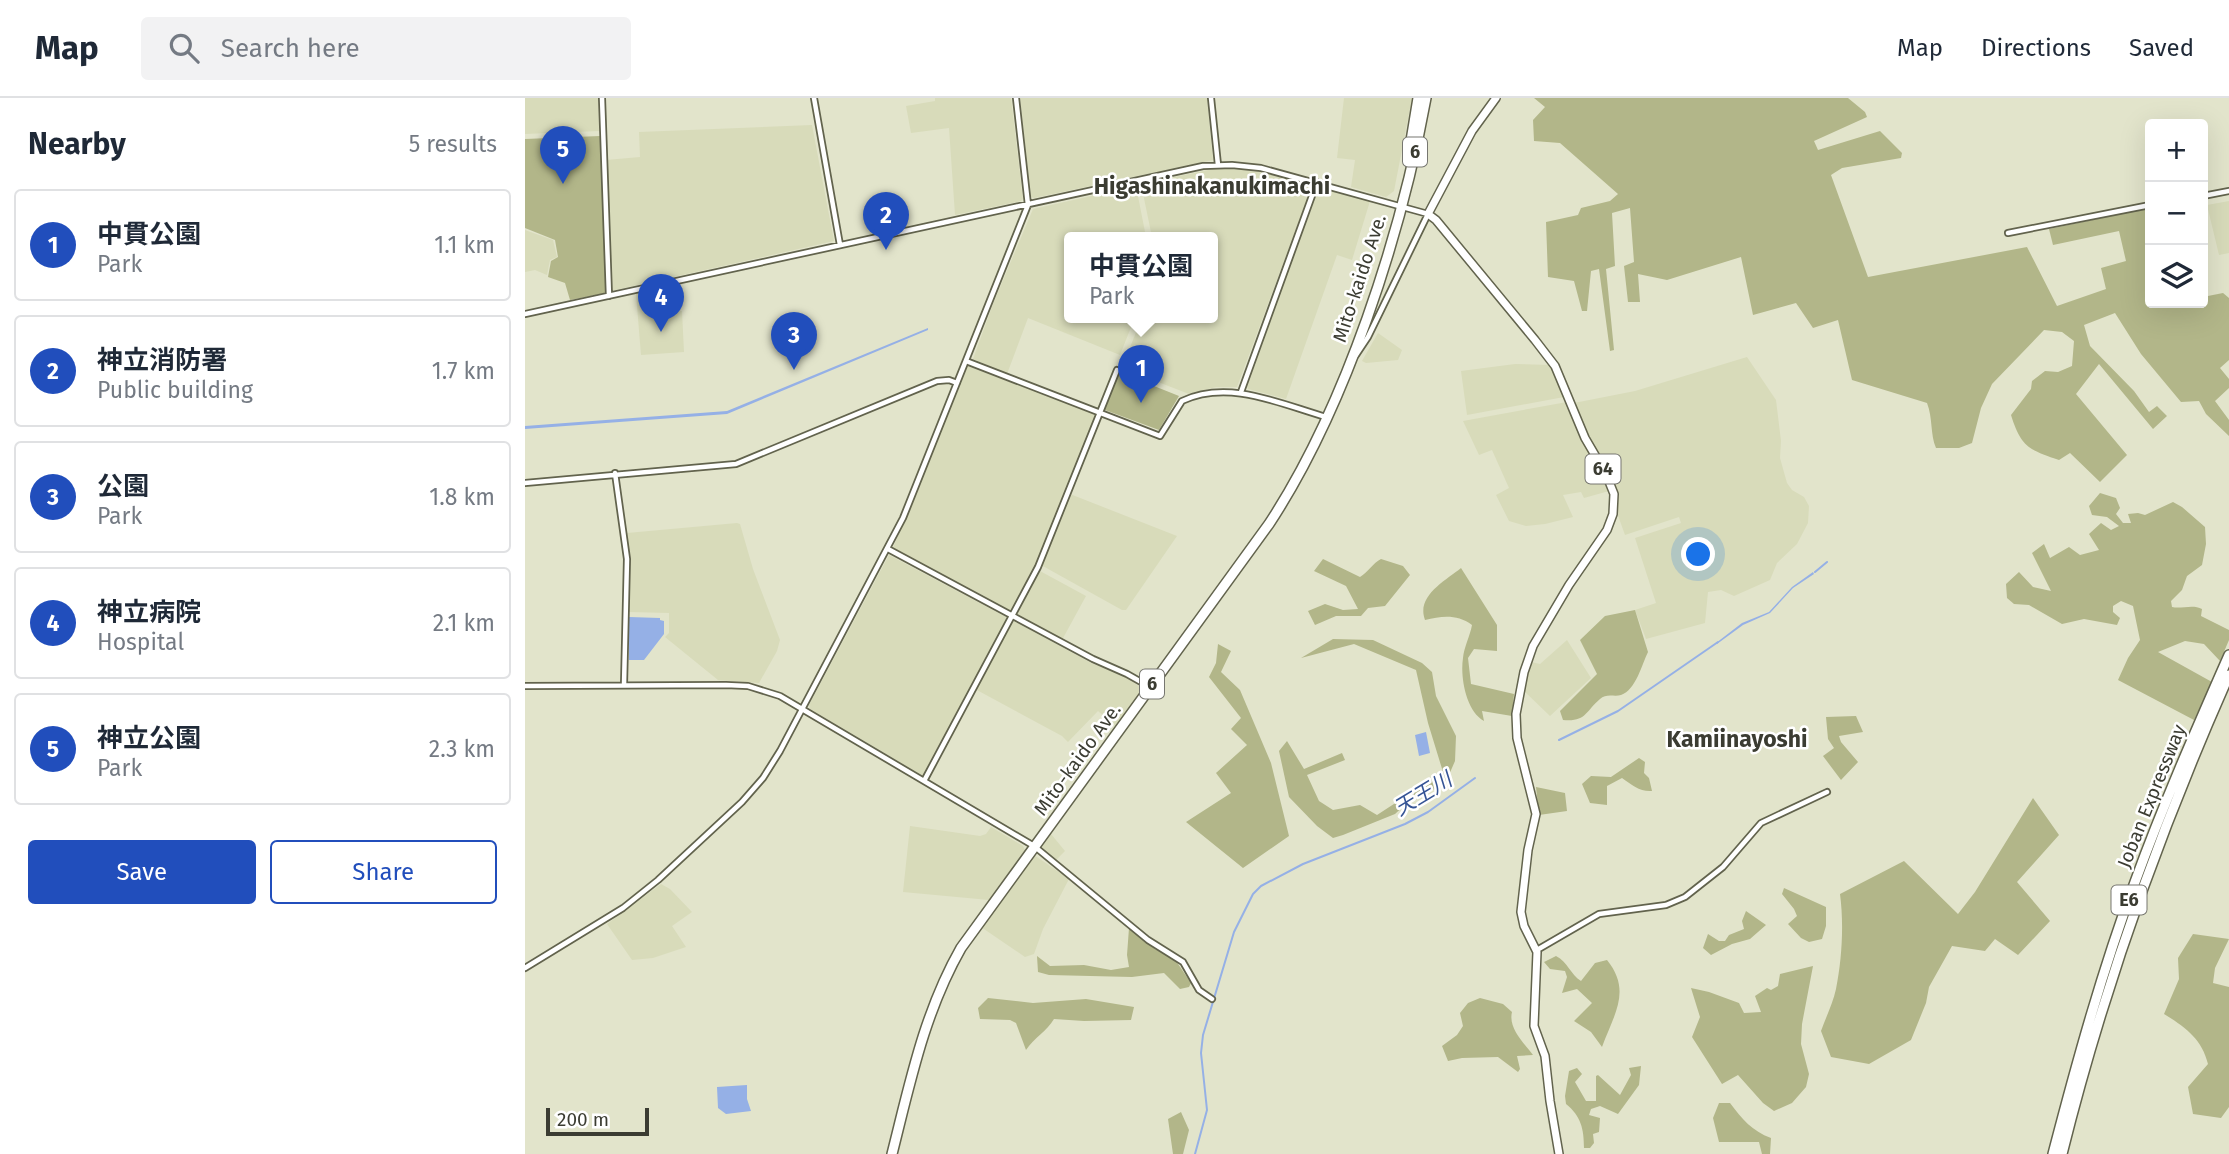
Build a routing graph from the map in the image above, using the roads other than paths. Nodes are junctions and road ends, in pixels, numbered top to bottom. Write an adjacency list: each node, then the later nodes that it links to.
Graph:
1 (602, 98): 18 (street)
2 (814, 98): 17 (street)
3 (1016, 98): 12 (street)
4 (1211, 98): 8 (street)
5 (1418, 98): 13 (highway, Mito-kaido Ave. / 6)
6 (1426, 98): 13 (highway, Mito-kaido Ave. / 6)
7 (1496, 98): 15 (main road)
8 (1218, 165): 9 (street); 12 (street)
9 (1317, 182): 13 (street); 24 (street)
10 (2229, 191): 11 (street)
11 (2208, 194)
12 (1028, 205): 17 (street); 21 (street)
13 (1402, 205): 15 (street); 20 (highway, Mito-kaido Ave. / 6)
14 (2145, 206): 16 (street)
15 (1428, 214): 20 (street); 40 (main road, 64)
16 (2008, 233)
17 (840, 246): 18 (street)
18 (609, 296): 19 (street)
19 (525, 314)
20 (1350, 360): 26 (highway, Mito-kaido Ave. / 6)
21 (966, 361): 23 (street); 25 (street)
22 (1117, 370): 25 (street)
23 (957, 383): 27 (street); 29 (street)
24 (1241, 392): 25 (street); 26 (street)
25 (1100, 413): 30 (street)
26 (1326, 417): 35 (highway, Mito-kaido Ave. / 6)
27 (615, 473): 28 (street); 33 (street)
28 (525, 483)
29 (888, 549): 30 (street); 36 (street)
30 (1012, 617): 35 (street); 37 (street)
31 (2229, 654): 45 (highway, Joban Expressway / E6)
32 (2229, 675): 46 (highway, Joban Expressway / E6)
33 (624, 685): 34 (street); 36 (street)
34 (525, 686)
35 (1150, 687): 39 (highway, Mito-kaido Ave. / 6)
36 (803, 709): 37 (street); 41 (street)
37 (924, 781): 39 (street)
38 (1827, 792): 40 (street)
39 (1034, 846): 42 (street); 43 (highway, Mito-kaido Ave. / 6)
40 (1537, 950): 44 (main road, 64)
41 (525, 968)
42 (1212, 999)
43 (892, 1154)
44 (1559, 1154)
45 (2053, 1154)
46 (2062, 1154)

